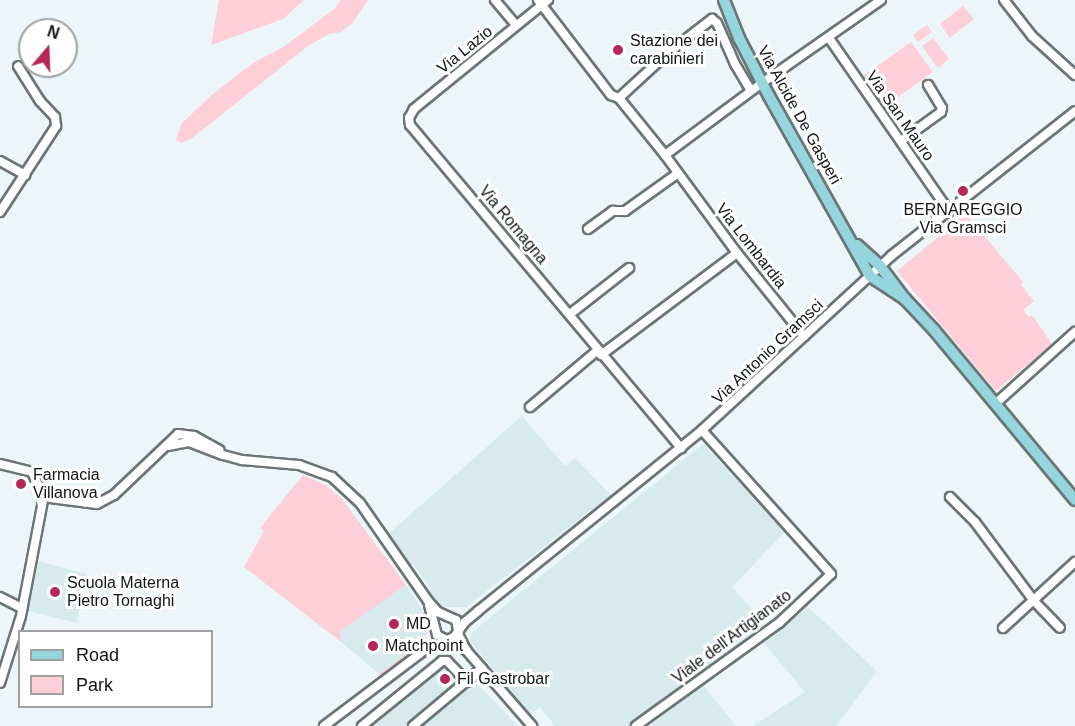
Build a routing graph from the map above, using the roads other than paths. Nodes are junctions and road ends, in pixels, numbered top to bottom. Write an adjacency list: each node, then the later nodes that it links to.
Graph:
1 (495, 0): 6 (street)
2 (724, 0): 10 (main road, Via Alcide De Gasperi)
3 (881, 0): 7 (street)
4 (1005, 0): 8 (street)
5 (543, 2): 6 (street, Via Lazio); 13 (street, Via Lombardia)
6 (516, 25): 15 (street, Via Lazio)
7 (829, 38): 10 (street); 16 (street, Via San Mauro)
8 (1075, 75)
9 (26, 78): 20 (street)
10 (762, 83): 12 (street); 24 (main road, Via Alcide De Gasperi)
11 (928, 85): 16 (street)
12 (751, 91): 13 (street); 17 (street)
13 (619, 98): 17 (street, Via Lombardia)
14 (1075, 111): 21 (street, Via Antonio Gramsci)
15 (409, 118): 30 (street, Via Romagna)
16 (901, 141): 21 (street, Via San Mauro)
17 (665, 155): 19 (street, Via Lombardia)
18 (0, 161): 20 (street)
19 (678, 173): 23 (street); 25 (street, Via Lombardia)
20 (25, 175): 22 (street)
21 (949, 211): 26 (street, Via Antonio Gramsci)
22 (0, 212)
23 (588, 229)
24 (853, 242): 26 (main road, Via Alcide De Gasperi); 28 (main road, Via Alcide De Gasperi)
25 (738, 253): 32 (street, Via Lombardia); 33 (street)
26 (880, 266): 28 (street, Via Antonio Gramsci); 29 (main road, Via Alcide De Gasperi)
27 (629, 268): 30 (street)
28 (870, 276): 29 (main road); 32 (street, Via Antonio Gramsci)
29 (904, 299): 34 (main road)
30 (570, 314): 33 (street, Via Romagna)
31 (1074, 333): 34 (street)
32 (804, 336): 36 (street, Via Antonio Gramsci)
33 (599, 352): 35 (street); 37 (street, Via Romagna)
34 (995, 404): 41 (main road)
35 (530, 407)
36 (702, 430): 37 (street, Via Antonio Gramsci); 63 (street, Viale dell'Artigianato)
37 (681, 448): 47 (street, Via Antonio Gramsci)
38 (0, 464): 39 (street)
39 (44, 495): 44 (street); 46 (street)
40 (950, 497): 45 (street)
41 (1075, 500)
42 (1075, 562): 45 (street)
43 (0, 597): 46 (street)
44 (428, 601): 48 (street); 49 (street)
45 (1034, 601): 50 (street); 51 (street)
46 (22, 608): 57 (street)
47 (478, 611): 48 (street, Via Antonio Gramsci); 52 (street, Via Antonio Gramsci)
48 (448, 616): 49 (street); 52 (street)
49 (435, 627): 53 (street); 54 (street)
50 (1003, 628)
51 (1060, 628)
52 (458, 630): 53 (street); 55 (street)
53 (447, 639): 54 (street); 55 (street)
54 (425, 650): 59 (street)
55 (466, 650): 56 (street)
56 (482, 668): 58 (street); 62 (street)
57 (0, 682)
58 (466, 682): 60 (street); 61 (street)
59 (324, 726)
60 (362, 726)
61 (412, 726)
62 (532, 726)
63 (636, 726)

